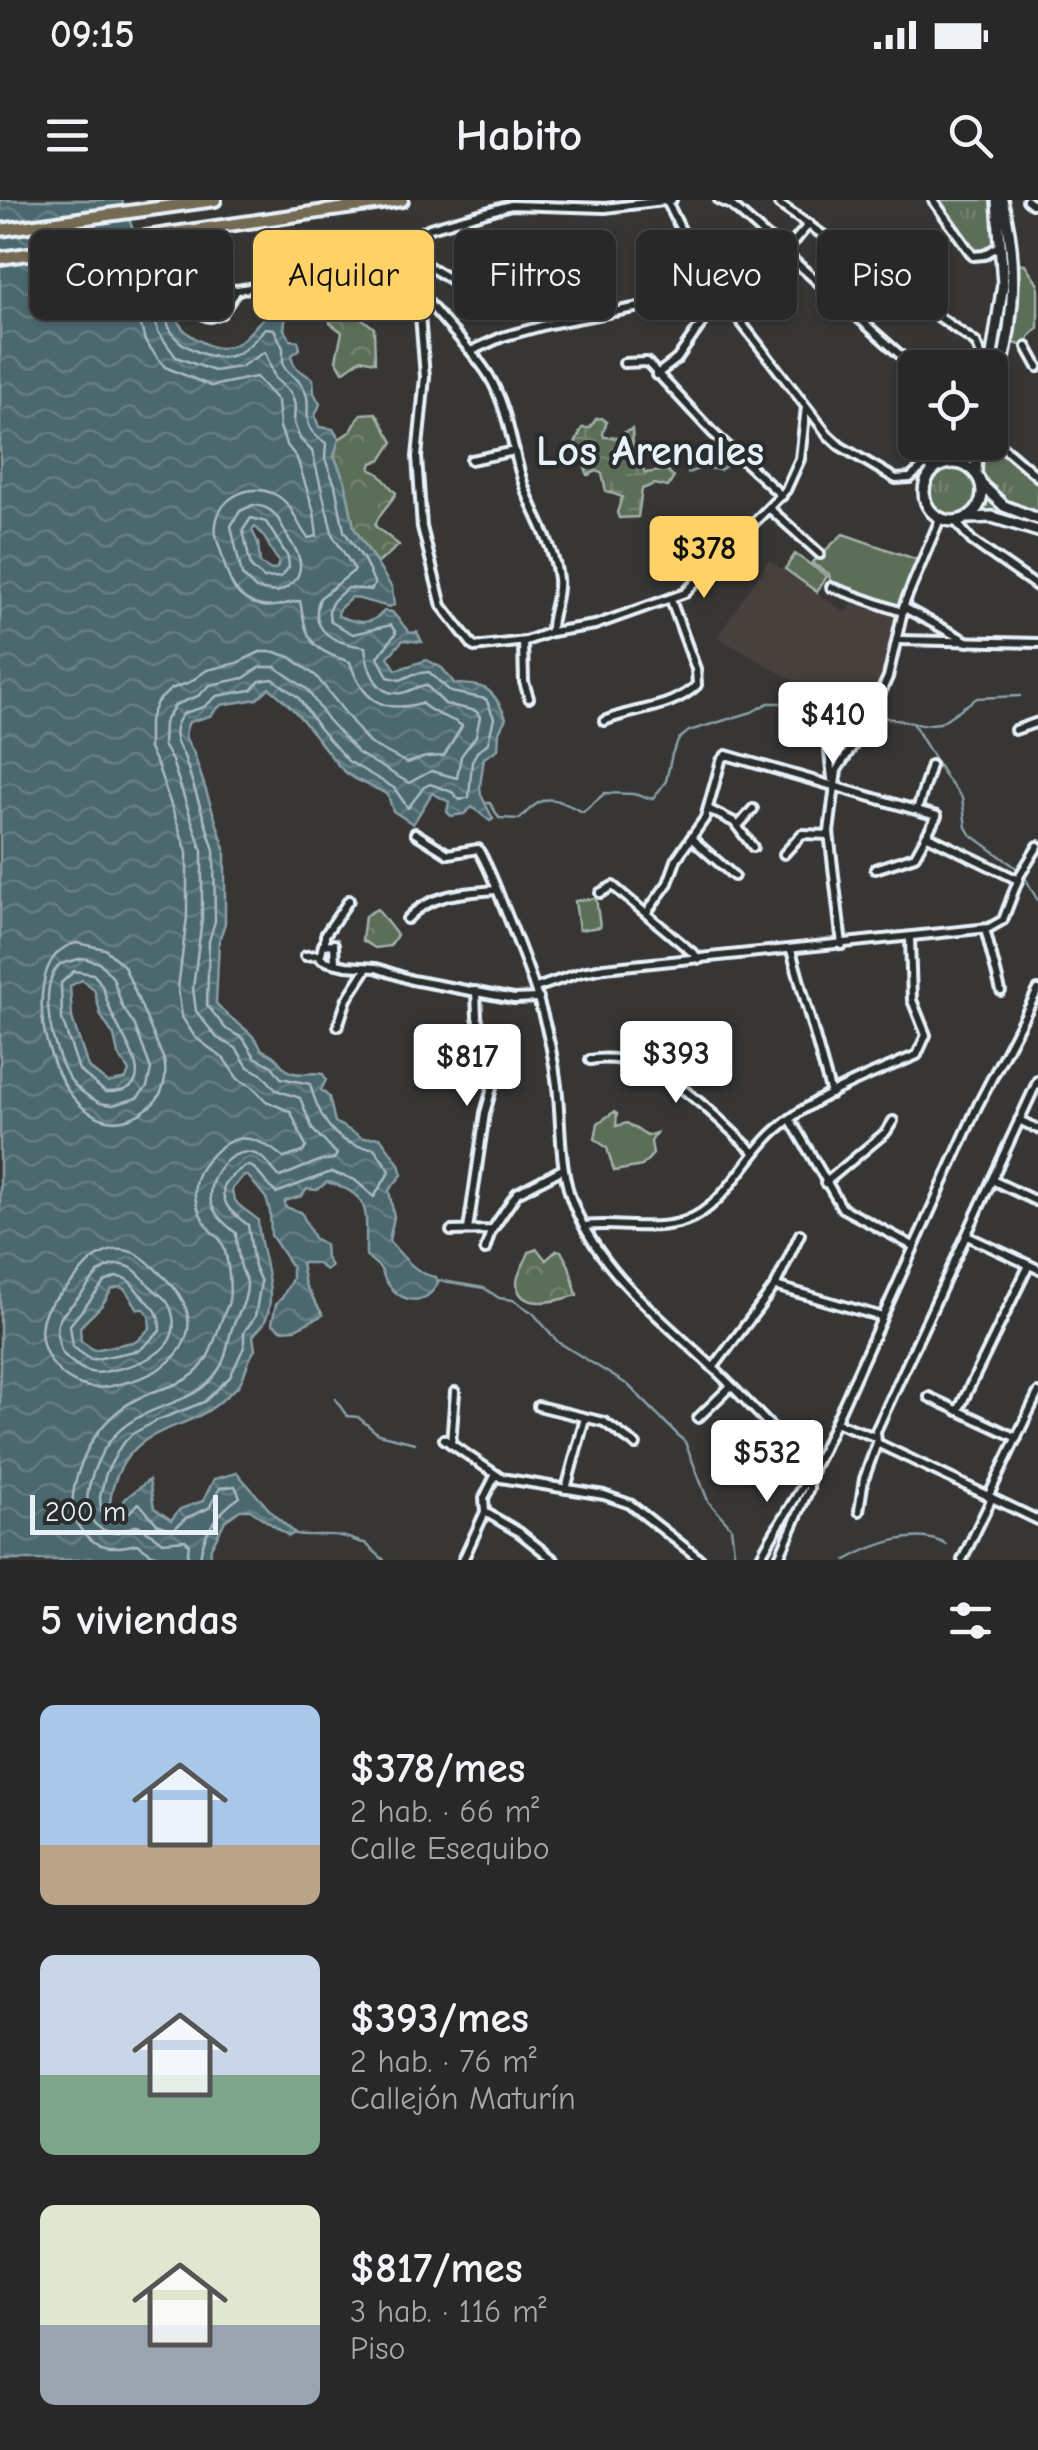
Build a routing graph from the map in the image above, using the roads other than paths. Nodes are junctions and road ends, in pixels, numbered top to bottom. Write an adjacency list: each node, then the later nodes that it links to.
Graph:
1 (215, 200): 9 (main road)
2 (402, 200): 15 (main road)
3 (670, 200): 10 (street); 11 (street)
4 (932, 200): 14 (street)
5 (1000, 200): 14 (street); 29 (street)
6 (721, 201): 12 (street)
7 (779, 204): 8 (street)
8 (808, 224): 13 (street); 27 (street)
9 (0, 230)
10 (422, 230)
11 (682, 230)
12 (757, 230)
13 (797, 237)
14 (1002, 244): 28 (street)
15 (0, 258)
16 (797, 263): 31 (street)
17 (434, 270): 18 (street)
18 (453, 281)
19 (253, 287): 20 (street)
20 (236, 290): 20 (street)
21 (434, 308): 30 (street)
22 (636, 308): 30 (street)
23 (420, 320): 57 (street)
24 (704, 320): 34 (street)
25 (738, 320): 35 (street)
26 (1027, 346): 33 (street)
27 (980, 350)
28 (994, 350)
29 (1006, 350)
30 (471, 351): 36 (street)
31 (898, 353)
32 (624, 363): 34 (street)
33 (1038, 367)
34 (656, 376): 44 (street)
35 (806, 407): 41 (street); 44 (street)
36 (514, 451): 38 (street); 55 (street)
37 (1008, 451): 42 (street)
38 (471, 460)
39 (948, 460): 41 (street)
40 (977, 460): 43 (street)
41 (937, 468): 43 (street); 47 (street)
42 (1038, 477)
43 (978, 479): 46 (street); 48 (street)
44 (782, 496): 45 (street)
45 (770, 509): 50 (street); 53 (street)
46 (1038, 518)
47 (940, 519): 48 (street); 54 (street)
48 (961, 520): 49 (street); 52 (street)
49 (1038, 532)
50 (820, 554)
51 (831, 587): 54 (street)
52 (1038, 587)
53 (671, 600): 55 (street); 61 (street)
54 (903, 610): 56 (street); 58 (street)
55 (551, 632): 57 (street)
56 (898, 640): 58 (street); 66 (street)
57 (523, 642): 60 (street)
58 (970, 643): 59 (street)
59 (1038, 643)
60 (529, 698)
61 (604, 722)
62 (1038, 722): 64 (street)
63 (838, 729): 66 (street)
64 (1016, 730)
65 (931, 765): 69 (street)
66 (834, 786): 67 (street); 69 (street); 72 (street)
67 (708, 808): 70 (street); 74 (street)
68 (753, 809): 70 (street)
69 (918, 810): 73 (street)
70 (738, 826): 76 (street)
71 (415, 832): 81 (street)
72 (829, 835): 77 (street); 89 (street)
73 (928, 836): 78 (street); 80 (street)
74 (691, 838): 79 (street); 84 (street)
75 (1038, 846): 80 (street)
76 (753, 847)
77 (784, 854)
78 (875, 869)
79 (734, 876)
80 (1019, 877): 86 (street)
81 (497, 890): 85 (street); 96 (street)
82 (600, 894): 84 (street)
83 (349, 900): 88 (street)
84 (646, 912): 93 (street)
85 (407, 919)
86 (986, 929): 87 (street); 99 (street)
87 (910, 938): 89 (street); 104 (street)
88 (325, 943): 92 (street); 94 (street)
89 (842, 944): 90 (street)
90 (791, 950): 93 (street); 104 (street)
91 (305, 956): 92 (street)
92 (320, 957): 94 (street)
93 (701, 960): 96 (street)
94 (335, 964): 95 (street)
95 (368, 967): 98 (street); 101 (street)
96 (536, 988): 100 (street)
97 (1038, 990): 121 (street)
98 (476, 991): 100 (street); 117 (street)
99 (1001, 992)
100 (539, 998): 110 (street)
101 (338, 1026)
102 (590, 1060): 109 (street)
103 (1038, 1080): 107 (street)
104 (831, 1094): 105 (street)
105 (790, 1119): 109 (street); 112 (street)
106 (894, 1120): 112 (street)
107 (1020, 1120): 108 (street); 111 (street)
108 (1038, 1128)
109 (754, 1152): 115 (street)
110 (563, 1169): 114 (street); 115 (street)
111 (992, 1180): 113 (street); 120 (street)
112 (825, 1183): 121 (street)
113 (1038, 1202)
114 (503, 1214): 117 (street); 118 (street)
115 (585, 1226): 127 (street)
116 (450, 1230): 117 (street)
117 (471, 1230): 118 (street)
118 (492, 1230): 122 (street)
119 (800, 1234): 125 (street)
120 (966, 1236): 123 (street); 138 (street)
121 (913, 1246): 126 (street)
122 (485, 1250)
123 (1029, 1265): 124 (street); 133 (street)
124 (1038, 1269)
125 (775, 1286): 126 (street); 127 (street)
126 (882, 1317): 136 (street)
127 (713, 1368): 128 (street)
128 (732, 1386): 135 (street); 140 (street)
129 (456, 1392): 141 (street)
130 (1038, 1393): 137 (street)
131 (929, 1397): 133 (street)
132 (538, 1406): 134 (street)
133 (958, 1410): 137 (street)
134 (585, 1418): 139 (street); 143 (street)
135 (698, 1418)
136 (835, 1422): 138 (street); 140 (street)
137 (1016, 1438): 144 (street)
138 (876, 1440): 144 (street); 145 (street)
139 (636, 1445)
140 (812, 1470): 142 (street)
141 (496, 1476): 143 (street); 146 (street)
142 (808, 1480): 151 (street); 152 (street)
143 (566, 1489): 148 (street)
144 (990, 1498): 147 (street); 153 (street)
145 (859, 1510)
146 (486, 1512): 149 (street); 150 (street)
147 (1038, 1520)
148 (696, 1559)
149 (464, 1560)
150 (554, 1560)
151 (758, 1560)
152 (778, 1560)
153 (962, 1560)

